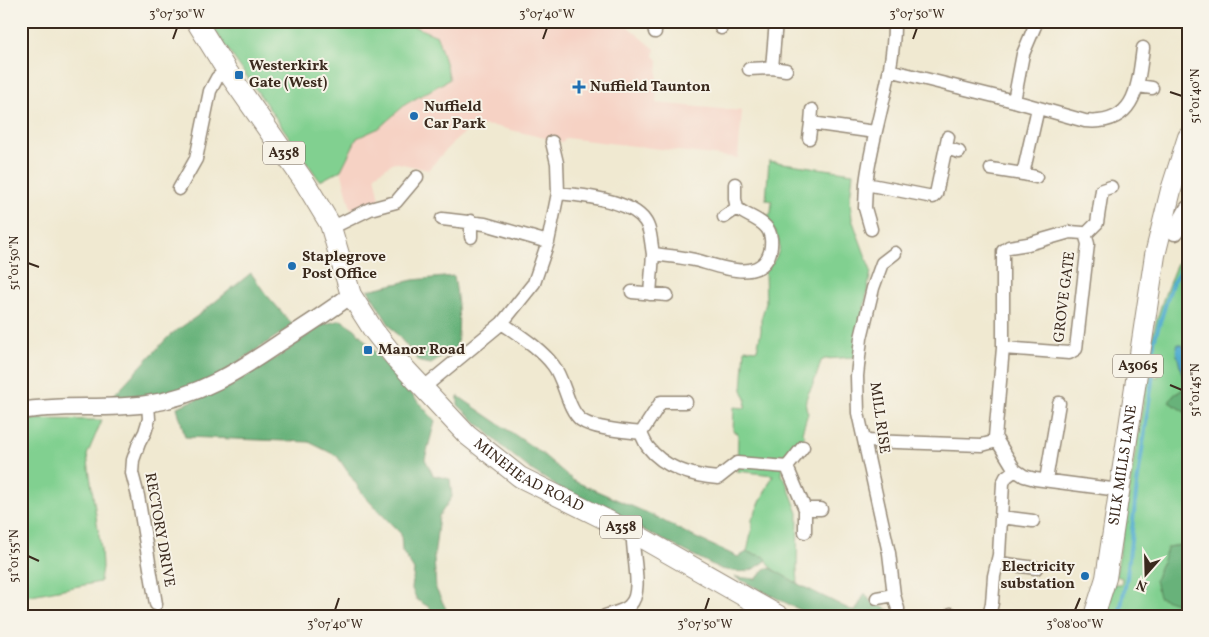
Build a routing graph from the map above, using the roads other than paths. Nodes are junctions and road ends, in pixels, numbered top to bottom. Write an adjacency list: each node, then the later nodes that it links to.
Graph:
1 (196, 21): 10 (main road, A358)
2 (776, 21): 6 (street)
3 (894, 21): 9 (street)
4 (1037, 21): 13 (street)
5 (1143, 48): 11 (street)
6 (772, 68): 7 (street); 8 (street)
7 (748, 69)
8 (786, 70)
9 (889, 70): 13 (street); 17 (street)
10 (227, 71): 30 (street); 37 (main road, A358)
11 (1138, 86): 12 (street); 14 (street)
12 (1152, 88)
13 (1014, 101): 14 (street)
14 (1038, 108): 23 (street)
15 (812, 110): 16 (street)
16 (811, 123): 17 (street); 19 (street)
17 (875, 132): 28 (street)
18 (1188, 137): 24 (main road, SILK MILLS LANE / A3065)
19 (809, 138)
20 (552, 142): 31 (street)
21 (959, 152): 28 (street)
22 (991, 169): 23 (street)
23 (1022, 174): 26 (street)
24 (1184, 175): 39 (main road, SILK MILLS LANE / A3065); 49 (main road, SILK MILLS LANE / A3065)
25 (417, 177): 37 (street)
26 (1036, 177)
27 (735, 184): 32 (street)
28 (866, 184): 38 (street)
29 (1111, 187): 40 (street, GROVE GATE)
30 (179, 188)
31 (558, 193): 42 (street); 44 (street)
32 (737, 208): 34 (street); 44 (street)
33 (1188, 208): 39 (street)
34 (724, 217)
35 (442, 219): 36 (street)
36 (471, 221): 41 (street); 42 (street)
37 (331, 228): 47 (main road, A358)
38 (871, 229)
39 (1175, 232): 49 (main road, SILK MILLS LANE / A3065)
40 (1085, 235): 51 (street, GROVE GATE); 51 (street, GROVE GATE)
41 (471, 237)
42 (548, 242): 50 (street)
43 (895, 253): 58 (street, MILL RISE)
44 (653, 254): 46 (street)
45 (632, 292): 46 (street)
46 (650, 294): 48 (street)
47 (351, 295): 52 (main road, MINEHEAD ROAD / A358); 55 (street)
48 (666, 295)
49 (1145, 315): 64 (main road, SILK MILLS LANE / A3065)
50 (502, 323): 52 (street); 57 (street)
51 (1003, 348): 59 (street, GROVE GATE)
52 (423, 388): 70 (main road, MINEHEAD ROAD / A358)
53 (686, 402): 57 (street)
54 (1059, 403): 63 (street)
55 (148, 404): 56 (street); 75 (street, RECTORY DRIVE)
56 (21, 412)
57 (641, 433): 61 (street)
58 (864, 439): 59 (street); 73 (street, MILL RISE)
59 (997, 441): 62 (street, GROVE GATE)
60 (803, 447): 61 (street)
61 (788, 467): 65 (street)
62 (1014, 470): 63 (street); 67 (street)
63 (1046, 480): 64 (street)
64 (1119, 490): 80 (main road, SILK MILLS LANE / A3065)
65 (805, 509): 66 (street); 69 (street)
66 (821, 509)
67 (1001, 517): 68 (street); 71 (street)
68 (1033, 521)
69 (805, 532)
70 (633, 533): 77 (street); 78 (main road, MINEHEAD ROAD / A358)
71 (998, 562): 72 (street); 79 (street)
72 (1036, 568)
73 (894, 595): 74 (street); 76 (street, MILL RISE)
74 (878, 598)
75 (156, 604)
76 (898, 609)
77 (605, 616)
78 (779, 616)
79 (989, 616)
80 (1094, 616)

